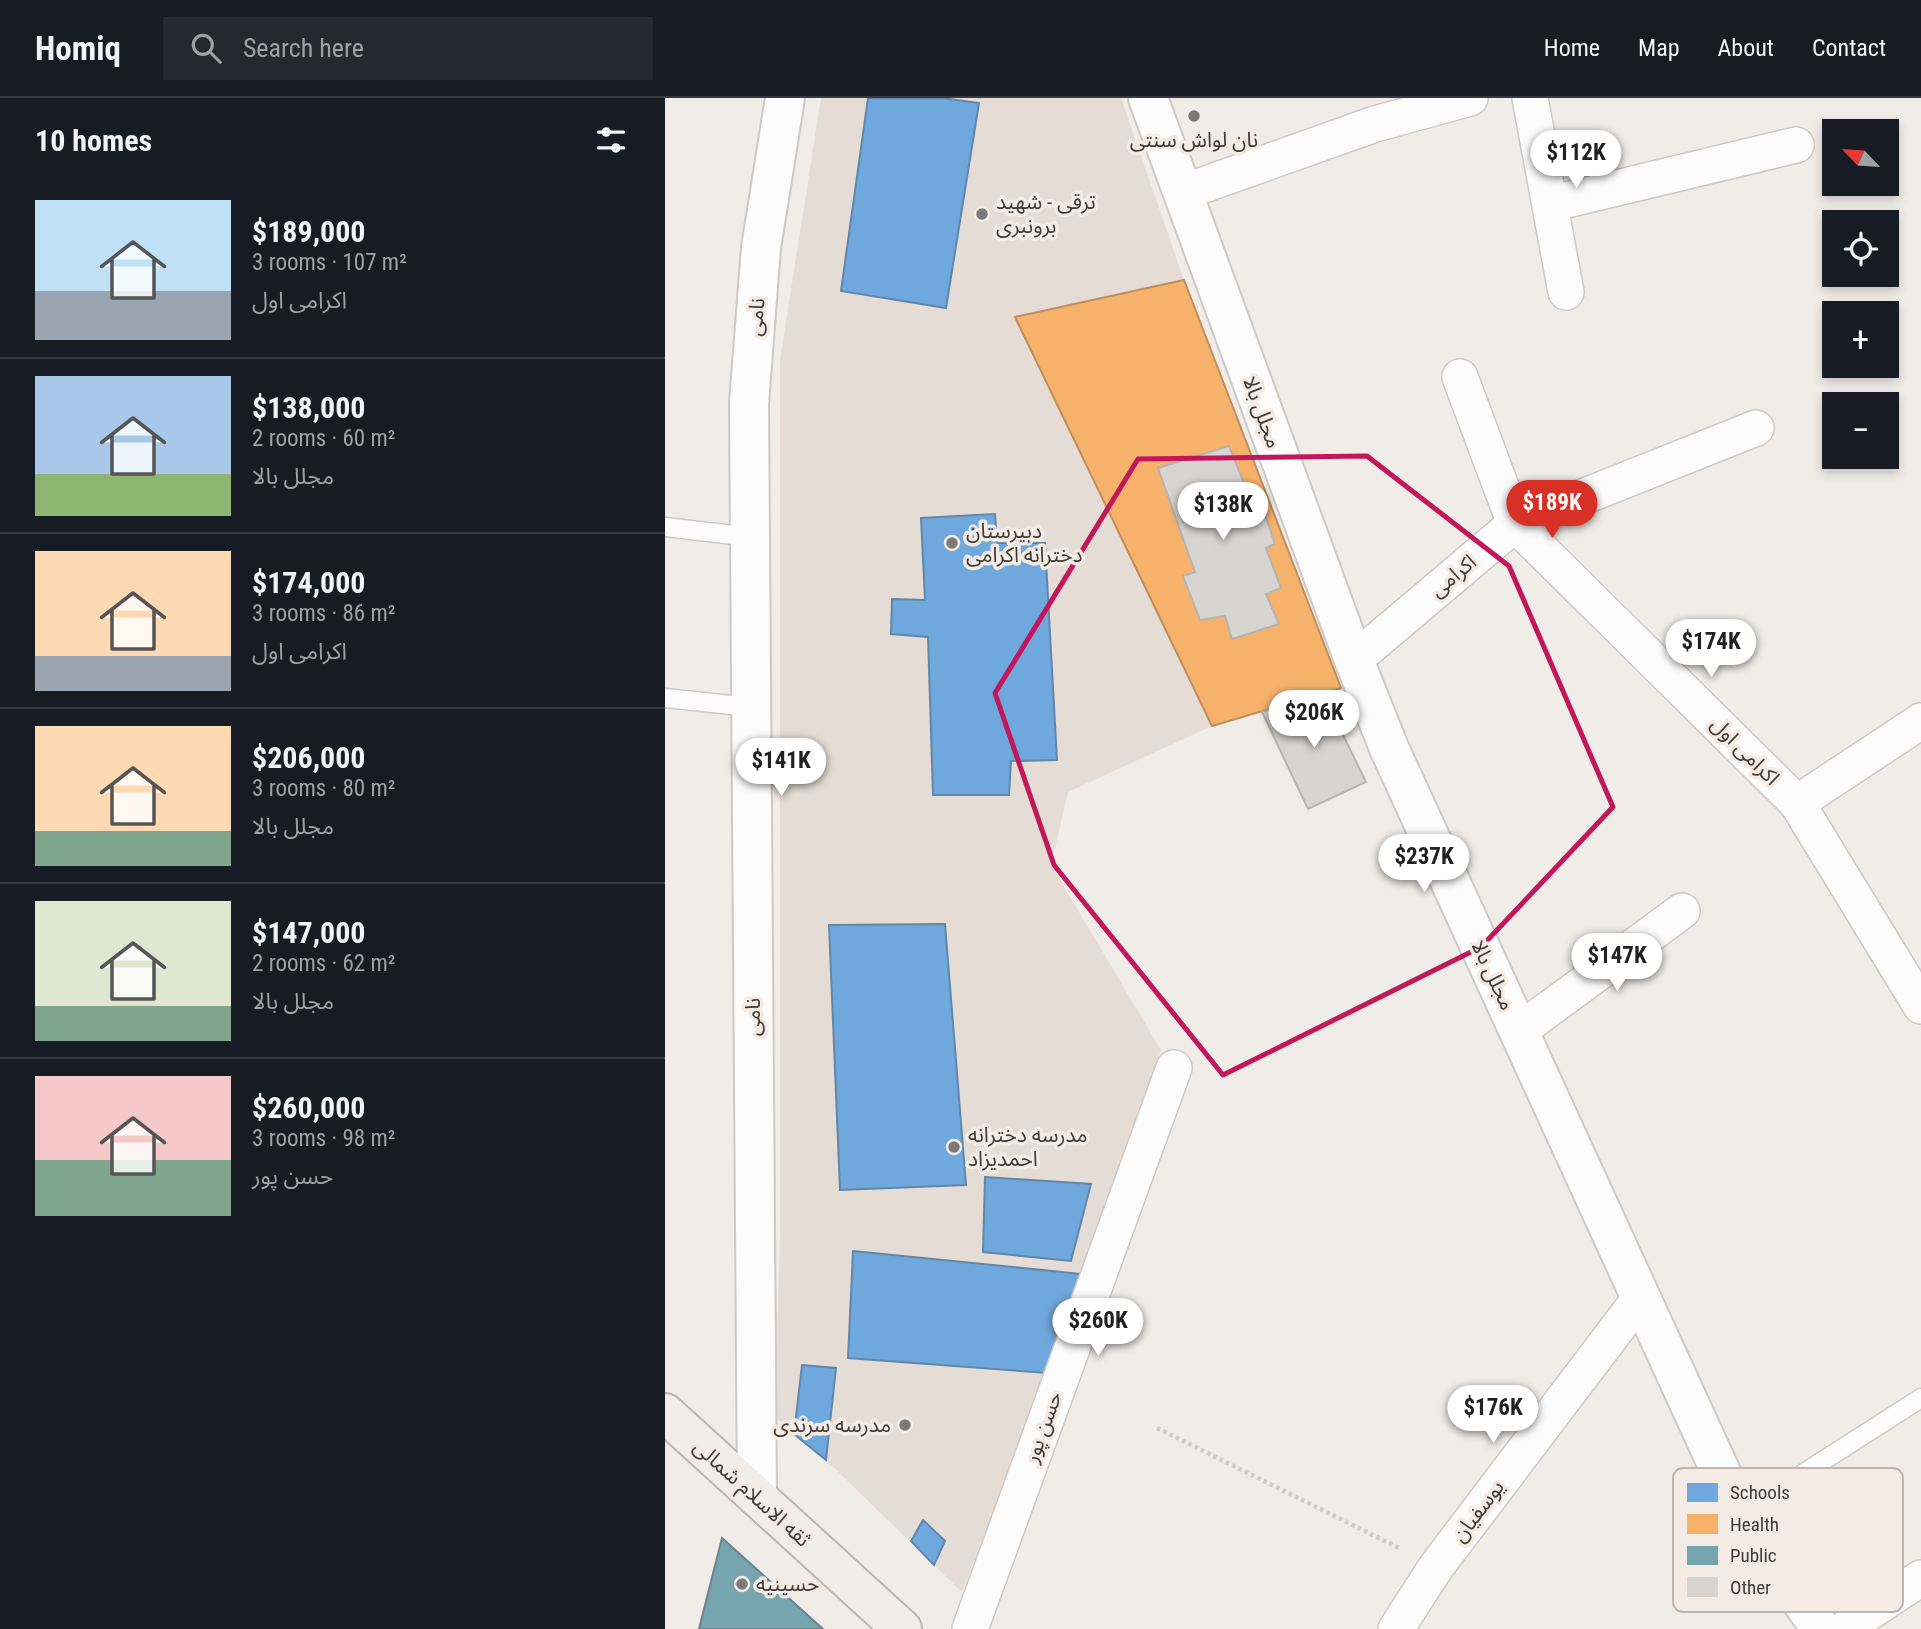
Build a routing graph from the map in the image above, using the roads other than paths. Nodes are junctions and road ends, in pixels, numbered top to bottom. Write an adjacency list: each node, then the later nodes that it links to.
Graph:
1 (785, 98): 13 (street, نامی)
2 (1148, 98): 6 (street, مجلل بالا)
3 (1470, 98): 6 (street)
4 (1530, 98): 7 (street)
5 (1796, 145): 7 (street)
6 (1184, 192): 14 (street, مجلل بالا)
7 (1550, 204): 8 (street)
8 (1566, 292)
9 (1460, 377): 11 (street, اکرامی اول)
10 (1756, 428): 11 (street, اکرامی)
11 (1515, 524): 14 (street, اکرامی); 18 (street, اکرامی اول)
12 (665, 527): 13 (lane)
13 (750, 537): 16 (street, نامی)
14 (1354, 660): 21 (street, مجلل بالا)
15 (665, 698): 16 (lane)
16 (750, 707): 28 (street, نامی)
17 (1921, 721): 18 (street)
18 (1797, 803): 20 (street, اکرامی اول)
19 (1682, 911): 21 (street)
20 (1921, 1006)
21 (1519, 1031): 23 (street, مجلل بالا)
22 (1174, 1068): 34 (street, حسن پور)
23 (1641, 1297): 26 (street, مجلل بالا); 35 (street, یوسفیان)
24 (1921, 1398): 27 (lane)
25 (665, 1413): 28 (main road, ثقه الاسلام شمالی)
26 (1719, 1468)
27 (1812, 1468)
28 (757, 1497): 33 (main road, ثقه الاسلام شمالی)
29 (1921, 1578): 30 (street)
30 (1903, 1590)
31 (1809, 1612): 36 (street, مجلل بالا)
32 (1870, 1612): 37 (street)
33 (902, 1629)
34 (970, 1629)
35 (1396, 1629)
36 (1821, 1629)
37 (1844, 1629)

